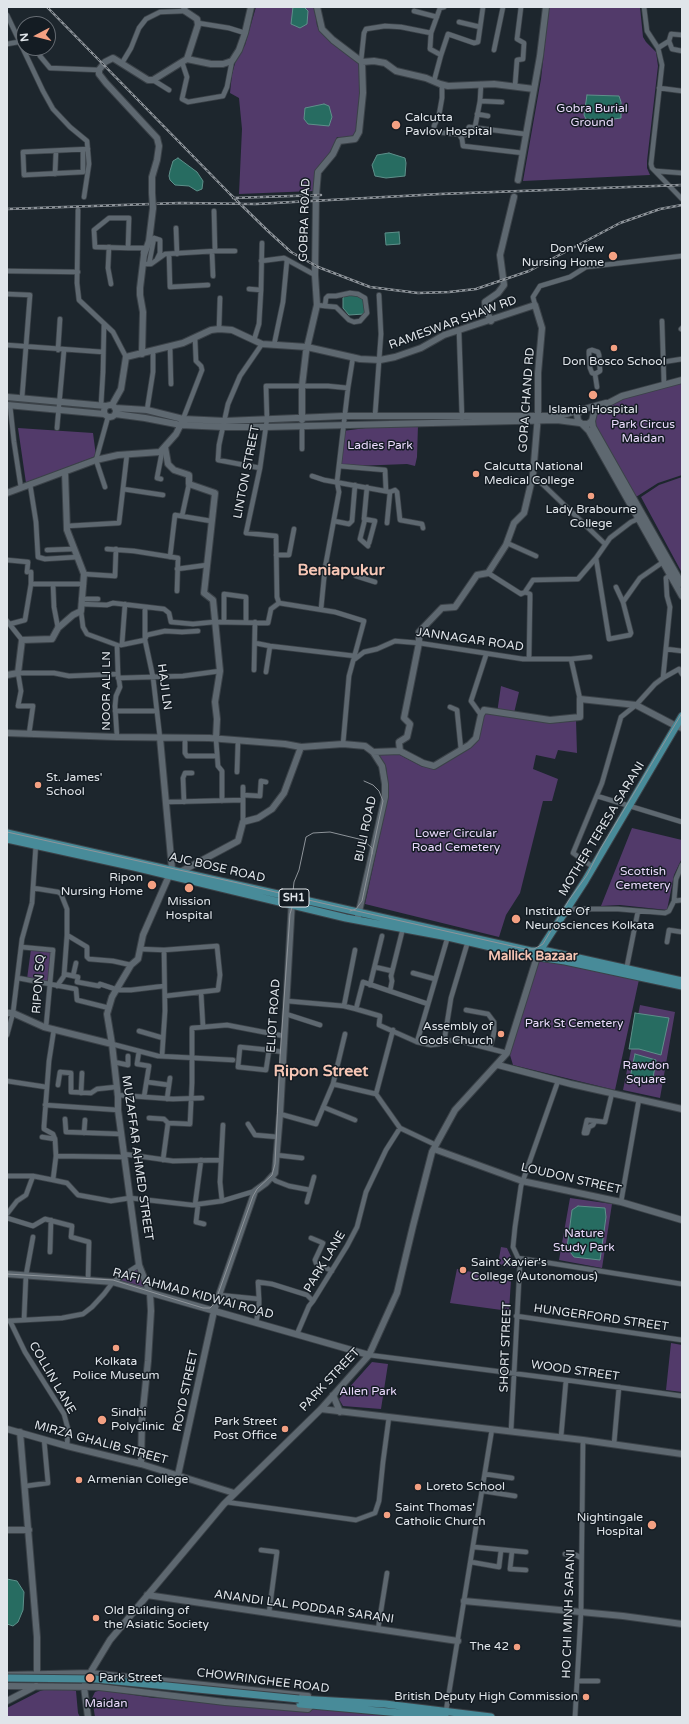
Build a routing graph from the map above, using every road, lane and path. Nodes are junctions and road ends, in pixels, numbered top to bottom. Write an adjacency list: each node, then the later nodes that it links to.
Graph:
1 (251, 7): 17 (street)
2 (317, 7): 29 (street)
3 (440, 7): 12 (street)
4 (483, 7): 15 (street)
5 (503, 7): 22 (street)
6 (522, 7): 36 (street)
7 (546, 7): 38 (street)
8 (644, 7): 21 (street)
9 (185, 9): 14 (street); 30 (street)
10 (413, 9): 12 (street)
11 (7, 15): 16 (street)
12 (436, 17): 18 (street)
13 (459, 22): 15 (street)
14 (198, 23): 17 (street); 27 (street)
15 (480, 27): 24 (street)
16 (16, 31)
17 (246, 32): 28 (street)
18 (430, 33): 24 (street); 29 (street)
19 (682, 35): 20 (street)
20 (669, 41): 21 (street); 23 (street)
21 (658, 48): 37 (street)
22 (494, 50)
23 (682, 51)
24 (441, 55): 33 (street)
25 (29, 56): 48 (street)
26 (40, 56): 31 (street)
27 (185, 60): 28 (street); 28 (street); 32 (street)
28 (232, 61)
29 (362, 61): 33 (street); 76 (street, GOBRA ROAD)
30 (122, 63): 31 (street); 32 (street)
31 (99, 70): 72 (street, bridge)
32 (153, 80): 39 (street)
33 (434, 81): 35 (street)
34 (482, 84): 35 (street); 36 (street); 41 (street)
35 (442, 85): 46 (street)
36 (515, 86): 38 (street)
37 (659, 88): 40 (street); 51 (street)
38 (534, 89): 47 (street)
39 (169, 90)
40 (682, 91)
41 (480, 101): 42 (street); 43 (street)
42 (502, 102)
43 (477, 114): 44 (street); 45 (street)
44 (488, 116)
45 (475, 127): 46 (street); 47 (street)
46 (459, 134): 50 (street)
47 (525, 134): 50 (street)
48 (85, 149): 49 (street); 53 (street); 55 (street)
49 (56, 151): 53 (street); 53 (street)
50 (523, 153): 54 (street)
51 (655, 171): 52 (street); 57 (street)
52 (682, 172)
53 (55, 174)
54 (518, 180)
55 (84, 196)
56 (514, 197): 88 (street)
57 (682, 199)
58 (78, 210): 74 (street)
59 (214, 210): 65 (street)
60 (176, 228): 67 (street)
61 (262, 243): 71 (street)
62 (109, 247): 63 (street); 63 (street); 77 (street)
63 (128, 248): 72 (street)
64 (236, 251): 65 (street)
65 (214, 252): 67 (street); 75 (street)
66 (169, 254): 67 (street); 69 (street); 78 (street)
67 (177, 254)
68 (682, 256): 85 (street)
69 (157, 260): 72 (street); 72 (street)
70 (287, 260): 71 (street); 76 (street); 96 (street)
71 (261, 261): 80 (street)
72 (146, 264): 105 (street)
73 (7, 270): 74 (street)
74 (78, 272): 90 (street)
75 (214, 276)
76 (315, 276): 84 (street, GOBRA ROAD)
77 (111, 284)
78 (208, 285)
79 (249, 289): 80 (street)
80 (261, 290): 94 (street)
81 (7, 294): 99 (street)
82 (379, 295): 109 (street)
83 (220, 298): 91 (street)
84 (317, 305): 86 (street); 100 (street, GOBRA ROAD)
85 (534, 305): 88 (street, RAMESWAR SHAW RD); 131 (street, GORA CHAND RD)
86 (325, 306): 86 (street)
87 (60, 319): 101 (street)
88 (491, 321): 92 (street, RAMESWAR SHAW RD)
89 (662, 322): 110 (street)
90 (104, 324): 104 (street); 106 (street)
91 (219, 329): 93 (street); 94 (street)
92 (459, 330): 109 (street, RAMESWAR SHAW RD); 133 (street)
93 (195, 338): 98 (street); 135 (street)
94 (254, 340): 95 (street)
95 (262, 344): 96 (street, RAMESWAR SHAW RD); 136 (street)
96 (274, 344): 100 (street, RAMESWAR SHAW RD)
97 (7, 346): 99 (street)
98 (170, 346): 103 (street); 113 (street)
99 (26, 347): 101 (street); 119 (street)
100 (307, 347): 107 (street, RAMESWAR SHAW RD); 115 (street, GOBRA ROAD)
101 (58, 350): 102 (street)
102 (64, 350): 104 (street); 120 (street)
103 (153, 351): 105 (street); 126 (street)
104 (104, 352): 123 (street)
105 (142, 354): 106 (street)
106 (126, 357): 123 (street)
107 (353, 357): 109 (street, RAMESWAR SHAW RD); 117 (street)
108 (682, 359): 110 (street)
109 (380, 360): 129 (street)
110 (663, 362): 114 (street)
111 (595, 374): 111 (street); 116 (street)
112 (682, 380): 114 (street)
113 (171, 384)
114 (664, 384): 121 (street)
115 (302, 386): 117 (street); 130 (street, GOBRA ROAD); 132 (street, LINTON STREET)
116 (597, 387)
117 (348, 388): 128 (street)
118 (7, 397): 119 (street)
119 (22, 398): 120 (street)
120 (60, 402): 123 (street); 124 (street)
121 (606, 404): 125 (street); 134 (street)
122 (9, 405): 124 (street); 142 (street)
123 (110, 408): 126 (street); 127 (street); 127 (street); 135 (street)
124 (60, 409): 127 (street); 141 (street)
125 (583, 409): 131 (street); 134 (street); 137 (street)
126 (147, 410): 135 (street)
127 (106, 415): 147 (street)
128 (344, 416): 129 (street); 130 (street); 138 (street)
129 (376, 416): 133 (street)
130 (302, 417): 132 (street); 139 (street, GOBRA ROAD)
131 (538, 418): 133 (street); 137 (street); 151 (street, GORA CHAND RD)
132 (267, 419): 136 (street); 140 (street, LINTON STREET)
133 (462, 419): 138 (street)
134 (592, 420): 137 (street); 197 (street)
135 (182, 422): 136 (street); 143 (street)
136 (224, 424): 140 (street); 149 (street)
137 (581, 424): 167 (street)
138 (343, 425): 139 (street); 148 (street)
139 (302, 426): 140 (street); 144 (street)
140 (266, 427): 149 (street, LINTON STREET)
141 (58, 428)
142 (10, 429): 160 (street)
143 (165, 447): 145 (street); 156 (street)
144 (302, 449)
145 (160, 452): 146 (street); 153 (street)
146 (127, 454): 147 (street); 161 (street)
147 (96, 460): 150 (street); 158 (street)
148 (339, 466): 154 (street); 162 (street)
149 (260, 468): 180 (street, LINTON STREET)
150 (65, 472): 155 (street); 171 (street)
151 (533, 475): 174 (street, GORA CHAND RD); 175 (street)
152 (312, 476): 154 (street)
153 (161, 479)
154 (337, 482): 157 (street); 169 (street)
155 (30, 484): 160 (street); 182 (street)
156 (189, 484): 165 (street); 168 (street)
157 (355, 485): 159 (street); 169 (street)
158 (104, 487)
159 (367, 487): 162 (street); 166 (street)
160 (21, 488): 163 (street)
161 (123, 489): 164 (street); 171 (street)
162 (388, 491): 170 (street); 172 (street)
163 (7, 493)
164 (163, 495)
165 (182, 516): 168 (street); 183 (street)
166 (365, 519): 166 (street)
167 (638, 519): 175 (street); 186 (street)
168 (211, 521): 187 (street)
169 (334, 522): 208 (street)
170 (386, 523)
171 (67, 526): 176 (street)
172 (423, 528)
173 (294, 529): 180 (street)
174 (507, 543): 181 (street); 189 (street, GORA CHAND RD)
175 (605, 544): 184 (street)
176 (74, 549): 179 (street); 182 (street)
177 (107, 549): 178 (street)
178 (116, 549): 183 (street); 190 (street)
179 (47, 550)
180 (276, 555): 205 (street, LINTON STREET)
181 (536, 556)
182 (78, 557): 190 (street)
183 (170, 557): 188 (street)
184 (596, 558): 200 (street); 204 (street)
185 (7, 560): 194 (street)
186 (663, 562): 191 (street); 204 (street)
187 (207, 565): 188 (street); 211 (street)
188 (178, 569): 199 (street)
189 (488, 573): 200 (street); 220 (street, GORA CHAND RD)
190 (84, 574): 196 (street)
191 (670, 575): 201 (street); 223 (street)
192 (356, 576): 193 (street)
193 (375, 582)
194 (31, 584): 195 (street); 210 (street)
195 (53, 584): 196 (street); 215 (street)
196 (84, 584): 203 (street)
197 (682, 584)
198 (616, 587): 204 (street)
199 (177, 591)
200 (525, 592): 228 (street)
201 (682, 596)
202 (98, 599): 203 (street)
203 (81, 601): 206 (street); 209 (street)
204 (623, 602)
205 (279, 603): 208 (street); 214 (street)
206 (124, 604): 207 (street); 221 (street, NOOR ALI LN)
207 (146, 607): 211 (street); 218 (street, HAJI LN)
208 (321, 609): 226 (street)
209 (81, 611): 215 (street); 221 (street)
210 (8, 622): 217 (street)
211 (214, 622): 212 (street); 231 (street)
212 (224, 622): 213 (street); 213 (street)
213 (246, 622): 214 (street)
214 (255, 622): 219 (street)
215 (58, 628): 217 (street)
216 (198, 631): 218 (street)
217 (22, 640): 233 (street)
218 (145, 640): 221 (street); 237 (street, HAJI LN)
219 (255, 643): 222 (street); 230 (street)
220 (419, 643): 225 (street, JANNAGAR ROAD); 226 (street, JANNAGAR ROAD); 258 (street, GORA CHAND RD)
221 (120, 645): 236 (street, NOOR ALI LN)
222 (270, 646): 226 (street); 232 (street)
223 (666, 649): 224 (street); 238 (street)
224 (682, 651)
225 (486, 655): 228 (street, JANNAGAR ROAD); 244 (street)
226 (355, 657): 254 (street)
227 (590, 657): 229 (street, JANNAGAR ROAD)
228 (529, 658): 229 (street, JANNAGAR ROAD)
229 (571, 659): 239 (street)
230 (254, 670)
231 (220, 671): 237 (street); 252 (street)
232 (266, 672)
233 (18, 673): 234 (street); 236 (street); 248 (street)
234 (7, 674)
235 (682, 674): 238 (street)
236 (118, 676): 237 (street); 242 (street, NOOR ALI LN)
237 (153, 677): 243 (street, HAJI LN)
238 (663, 678): 240 (street)
239 (580, 698): 240 (street); 244 (street)
240 (636, 705): 246 (street); 264 (street)
241 (450, 707): 256 (street)
242 (115, 711): 243 (street); 249 (street, NOOR ALI LN)
243 (157, 711): 250 (street, HAJI LN)
244 (481, 715): 256 (street)
245 (682, 716): 246 (main road, MOTHER TERESA SARANI)
246 (679, 727): 269 (main road, MOTHER TERESA SARANI)
247 (7, 733): 248 (street)
248 (29, 734): 249 (street)
249 (117, 737): 250 (street)
250 (160, 738): 251 (street); 267 (street)
251 (185, 738): 252 (street); 259 (street)
252 (216, 739): 253 (street); 259 (street)
253 (238, 740): 255 (street); 260 (street)
254 (343, 744): 255 (street); 257 (street)
255 (301, 747): 270 (street)
256 (461, 750): 258 (street)
257 (373, 752): 258 (street); 285 (street, BIJLI ROAD)
258 (400, 752)
259 (216, 756): 266 (street)
260 (237, 772)
261 (192, 773): 268 (street)
262 (266, 782): 265 (street)
263 (243, 787): 265 (street)
264 (597, 796): 269 (street); 276 (street)
265 (243, 798): 266 (street); 270 (street)
266 (222, 801): 268 (street)
267 (166, 802): 268 (street); 278 (street)
268 (184, 802)
269 (629, 806): 271 (street); 276 (main road, MOTHER TERESA SARANI)
270 (243, 822): 277 (street)
271 (682, 822)
272 (7, 833): 274 (main road, AJC BOSE ROAD / SH1)
273 (7, 840): 274 (main road)
274 (36, 843): 278 (main road, AJC BOSE ROAD / SH1); 279 (street)
275 (682, 865): 282 (street)
276 (594, 867): 283 (main road, MOTHER TERESA SARANI)
277 (182, 871): 278 (main road, AJC BOSE ROAD / SH1); 281 (main road, AJC BOSE ROAD / SH1)
278 (171, 872): 281 (main road); 294 (street, MUZAFFAR AHMED STREET)
279 (34, 888): 289 (street); 293 (street)
280 (682, 900): 282 (street)
281 (292, 901): 285 (main road, AJC BOSE ROAD / SH1); 318 (street, ELIOT ROAD)
282 (674, 901): 284 (street)
283 (567, 909): 284 (street); 297 (main road, MOTHER TERESA SARANI)
284 (638, 911): 302 (street)
285 (358, 916): 286 (main road); 288 (main road, AJC BOSE ROAD / SH1)
286 (403, 928): 288 (main road); 301 (street)
287 (682, 932): 292 (street)
288 (448, 934): 291 (main road); 297 (main road, AJC BOSE ROAD / SH1); 307 (street)
289 (67, 935): 299 (street); 304 (street)
290 (382, 936): 300 (street)
291 (468, 941): 297 (main road); 337 (street)
292 (667, 942)
293 (21, 946): 306 (street); 309 (street, RIPON SQ)
294 (140, 949): 295 (street); 299 (street, MUZAFFAR AHMED STREET)
295 (164, 950): 312 (street); 316 (street)
296 (355, 950): 320 (street)
297 (538, 954): 302 (main road); 343 (street, PARK STREET)
298 (76, 963): 305 (street)
299 (131, 965): 314 (street, MUZAFFAR AHMED STREET)
300 (375, 967): 301 (street); 310 (street)
301 (392, 971): 315 (street)
302 (626, 972): 308 (main road); 313 (main road)
303 (413, 973): 307 (street)
304 (64, 974): 305 (street); 311 (street)
305 (73, 976): 314 (street)
306 (18, 978): 309 (street); 324 (street)
307 (435, 979): 319 (street)
308 (682, 981)
309 (50, 985): 311 (street); 327 (street, RIPON SQ)
310 (370, 985): 315 (street); 322 (street)
311 (57, 986): 321 (street)
312 (164, 986): 314 (street); 317 (street)
313 (682, 986)
314 (118, 990): 321 (street, MUZAFFAR AHMED STREET)
315 (390, 991): 319 (street)
316 (202, 992): 317 (street); 328 (street)
317 (165, 996): 335 (street)
318 (287, 1001): 320 (street); 325 (street, ELIOT ROAD)
319 (428, 1004): 336 (street)
320 (344, 1006): 322 (street)
321 (109, 1008): 338 (street, MUZAFFAR AHMED STREET)
322 (356, 1009): 331 (street)
323 (466, 1010): 339 (street)
324 (10, 1013): 327 (street); 333 (street)
325 (286, 1014): 326 (street); 334 (street, ELIOT ROAD)
326 (320, 1025)
327 (46, 1027): 329 (street)
328 (203, 1027): 334 (street); 346 (street)
329 (54, 1029): 338 (street); 358 (street)
330 (139, 1030): 335 (street)
331 (393, 1030): 336 (street); 362 (street)
332 (345, 1034): 355 (street)
333 (7, 1035)
334 (284, 1036): 342 (street, ELIOT ROAD)
335 (164, 1038): 345 (street)
336 (417, 1042): 337 (street)
337 (444, 1042): 339 (street)
338 (112, 1044): 341 (street); 348 (street, MUZAFFAR AHMED STREET)
339 (490, 1048): 343 (street)
340 (269, 1050): 340 (street); 342 (street)
341 (139, 1051): 345 (street); 354 (street)
342 (283, 1052): 373 (street, ELIOT ROAD)
343 (507, 1053): 349 (street, PARK STREET)
344 (128, 1056): 348 (street)
345 (162, 1056): 346 (street)
346 (193, 1058): 347 (street); 365 (street)
347 (233, 1060)
348 (114, 1062): 359 (street, MUZAFFAR AHMED STREET)
349 (498, 1065): 353 (street); 388 (street, PARK STREET)
350 (82, 1073): 360 (street)
351 (170, 1078): 357 (street)
352 (7, 1081): 358 (street)
353 (558, 1081): 361 (street); 401 (street, SHORT STREET)
354 (147, 1082): 357 (street); 364 (street)
355 (334, 1084): 362 (street); 370 (street)
356 (58, 1085): 360 (street)
357 (169, 1085): 367 (street)
358 (46, 1087): 369 (street)
359 (116, 1087): 360 (street); 363 (street, MUZAFFAR AHMED STREET)
360 (81, 1093)
361 (612, 1093): 368 (street); 378 (street)
362 (376, 1094): 382 (street)
363 (118, 1095): 364 (street); 372 (street, MUZAFFAR AHMED STREET)
364 (144, 1097): 367 (street)
365 (190, 1098): 366 (street); 367 (street); 379 (street)
366 (202, 1098)
367 (167, 1099)
368 (639, 1099): 371 (street); 407 (street)
369 (45, 1105): 372 (street); 387 (street)
370 (323, 1107): 373 (street); 377 (street)
371 (682, 1109)
372 (118, 1110): 384 (street, MUZAFFAR AHMED STREET)
373 (280, 1114): 385 (street, ELIOT ROAD)
374 (149, 1118): 379 (street)
375 (65, 1119): 383 (street)
376 (85, 1120): 383 (street)
377 (355, 1120)
378 (595, 1121)
379 (168, 1123): 393 (street)
380 (248, 1124): 385 (street)
381 (223, 1126): 395 (street)
382 (400, 1128): 388 (street); 419 (street, PARK LANE)
383 (84, 1133): 384 (street)
384 (121, 1134): 389 (street, MUZAFFAR AHMED STREET)
385 (278, 1136): 390 (street, ELIOT ROAD)
386 (42, 1137): 387 (street)
387 (55, 1139): 391 (street)
388 (435, 1147): 401 (street, LOUDON STREET); 436 (street, PARK STREET)
389 (124, 1155): 391 (street); 393 (street); 404 (street, MUZAFFAR AHMED STREET)
390 (276, 1155): 392 (street); 399 (street, ELIOT ROAD)
391 (56, 1156): 400 (street)
392 (302, 1158)
393 (162, 1160): 394 (street)
394 (201, 1160): 395 (street); 408 (street)
395 (222, 1160): 405 (street)
396 (7, 1176): 397 (street)
397 (33, 1176): 400 (street); 409 (street)
398 (314, 1176): 402 (street)
399 (271, 1177): 402 (street); 403 (street)
400 (53, 1180): 404 (street)
401 (522, 1181): 407 (street, LOUDON STREET); 417 (street, SHORT STREET)
402 (310, 1190): 406 (street)
403 (255, 1191): 405 (street); 426 (street)
404 (130, 1198): 408 (street); 418 (street, MUZAFFAR AHMED STREET)
405 (222, 1201): 408 (street)
406 (307, 1202)
407 (621, 1202): 412 (street, LOUDON STREET)
408 (196, 1205): 413 (street)
409 (7, 1214)
410 (7, 1218): 411 (street)
411 (51, 1220): 416 (street); 422 (street)
412 (682, 1220)
413 (204, 1224)
414 (33, 1237): 421 (street)
415 (311, 1238): 419 (street)
416 (50, 1252)
417 (518, 1258): 424 (street); 430 (street, SHORT STREET)
418 (139, 1265): 423 (street); 425 (street, MUZAFFAR AHMED STREET)
419 (332, 1271): 428 (street, PARK LANE)
420 (7, 1274): 421 (street, RAFI AHMAD KIDWAI ROAD)
421 (26, 1275): 422 (street, RAFI AHMAD KIDWAI ROAD); 431 (street)
422 (88, 1280): 423 (street, RAFI AHMAD KIDWAI ROAD)
423 (113, 1282): 425 (street, RAFI AHMAD KIDWAI ROAD); 431 (street)
424 (682, 1284)
425 (150, 1293): 429 (street, RAFI AHMAD KIDWAI ROAD); 455 (street, MUZAFFAR AHMED STREET)
426 (219, 1295): 427 (street); 429 (street)
427 (259, 1299): 428 (street, PARK LANE); 433 (street)
428 (313, 1302): 434 (street)
429 (214, 1311): 433 (street, RAFI AHMAD KIDWAI ROAD); 457 (street, ROYD STREET)
430 (516, 1316): 435 (street, HUNGERFORD STREET); 437 (street, SHORT STREET)
431 (24, 1320): 432 (street)
432 (9, 1321): 453 (street, COLLIN LANE)
433 (256, 1323): 434 (street, RAFI AHMAD KIDWAI ROAD)
434 (297, 1334): 436 (street, RAFI AHMAD KIDWAI ROAD)
435 (682, 1340)
436 (369, 1355): 437 (street, WOOD STREET); 440 (street, PARK STREET)
437 (515, 1373): 438 (street, WOOD STREET); 447 (street, SHORT STREET)
438 (566, 1380): 439 (street, WOOD STREET); 449 (street)
439 (619, 1387): 441 (street, WOOD STREET); 452 (street)
440 (333, 1395): 442 (street, PARK STREET); 443 (street)
441 (682, 1396)
442 (320, 1408): 443 (street); 461 (street, PARK STREET)
443 (340, 1412): 444 (street)
444 (389, 1417): 446 (street); 463 (street)
445 (7, 1429): 448 (street, MIRZA GHALIB STREET)
446 (492, 1429): 447 (street); 456 (street)
447 (511, 1431): 449 (street)
448 (20, 1432): 450 (street, MIRZA GHALIB STREET); 459 (street)
449 (561, 1437): 451 (street)
450 (44, 1439): 453 (street, MIRZA GHALIB STREET); 459 (street)
451 (583, 1440): 452 (street); 472 (street, HO CHI MINH SARANI)
452 (614, 1444): 454 (street)
453 (67, 1446): 455 (street, MIRZA GHALIB STREET)
454 (682, 1454)
455 (141, 1464): 457 (street, MIRZA GHALIB STREET)
456 (485, 1474): 458 (street); 460 (street)
457 (178, 1475): 461 (street, MIRZA GHALIB STREET)
458 (512, 1478)
459 (26, 1486): 465 (street)
460 (483, 1490): 462 (street); 466 (street)
461 (234, 1493): 463 (street, PARK STREET)
462 (515, 1496)
463 (226, 1502): 476 (street, PARK STREET)
464 (7, 1530): 465 (street)
465 (29, 1530): 484 (street)
466 (474, 1547): 468 (street); 473 (street)
467 (260, 1550): 479 (street)
468 (501, 1550): 469 (street); 473 (street)
469 (512, 1551): 470 (street); 474 (street)
470 (526, 1552)
471 (565, 1554): 472 (street)
472 (581, 1558): 478 (street, HO CHI MINH SARANI)
473 (471, 1562): 477 (street)
474 (526, 1570)
475 (387, 1573): 481 (street)
476 (147, 1595): 479 (street, ANANDI LAL PODDAR SARANI); 483 (street, PARK STREET)
477 (464, 1601): 478 (street); 482 (street)
478 (580, 1612): 480 (street); 487 (street, HO CHI MINH SARANI)
479 (269, 1613): 481 (street, ANANDI LAL PODDAR SARANI)
480 (682, 1624)
481 (378, 1629): 482 (street, ANANDI LAL PODDAR SARANI)
482 (458, 1640): 498 (street)
483 (90, 1673): 484 (street, CHOWRINGHEE ROAD); 490 (street, CHOWRINGHEE ROAD); 493 (street, PARK STREET)
484 (38, 1674): 485 (street, CHOWRINGHEE ROAD); 492 (street)
485 (7, 1675)
486 (7, 1678): 496 (main road, bridge)
487 (578, 1680): 488 (street); 501 (street, HO CHI MINH SARANI)
488 (598, 1681)
489 (7, 1682): 496 (main road)
490 (189, 1683): 494 (street); 497 (street, CHOWRINGHEE ROAD)
491 (7, 1686): 492 (street, CHOWRINGHEE ROAD)
492 (36, 1686): 493 (street, CHOWRINGHEE ROAD); 495 (street)
493 (84, 1687): 494 (street, CHOWRINGHEE ROAD); 499 (street)
494 (187, 1697): 497 (street, CHOWRINGHEE ROAD)
495 (7, 1701)
496 (299, 1702): 497 (main road)
497 (312, 1703): 498 (main road, CHOWRINGHEE ROAD)
498 (445, 1714): 500 (main road, CHOWRINGHEE ROAD)
499 (88, 1717)
500 (492, 1717)
501 (575, 1717)

